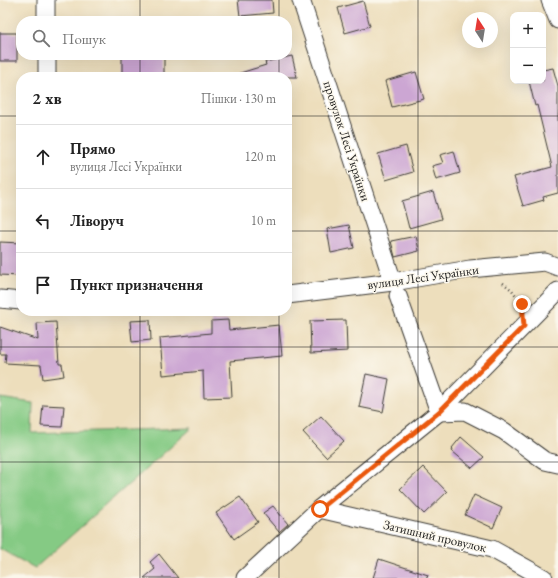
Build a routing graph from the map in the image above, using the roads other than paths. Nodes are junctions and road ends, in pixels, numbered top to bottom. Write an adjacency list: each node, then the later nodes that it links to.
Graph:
1 (46, 0): 4 (street)
2 (301, 0): 9 (street, провулок Лесі Українки)
3 (550, 0): 5 (street)
4 (46, 16)
5 (558, 20)
6 (47, 60): 7 (street)
7 (47, 72)
8 (558, 267): 9 (street, вулиця Лесі Українки)
9 (396, 289): 11 (street, вулиця Лесі Українки); 14 (street, вулиця Лесі Українки)
10 (558, 291): 14 (street)
11 (292, 295)
12 (0, 299): 13 (street)
13 (16, 301)
14 (439, 412): 15 (street); 16 (street)
15 (558, 464)
16 (320, 509): 17 (street); 18 (street, Затишний провулок)
17 (245, 578)
18 (544, 578)

